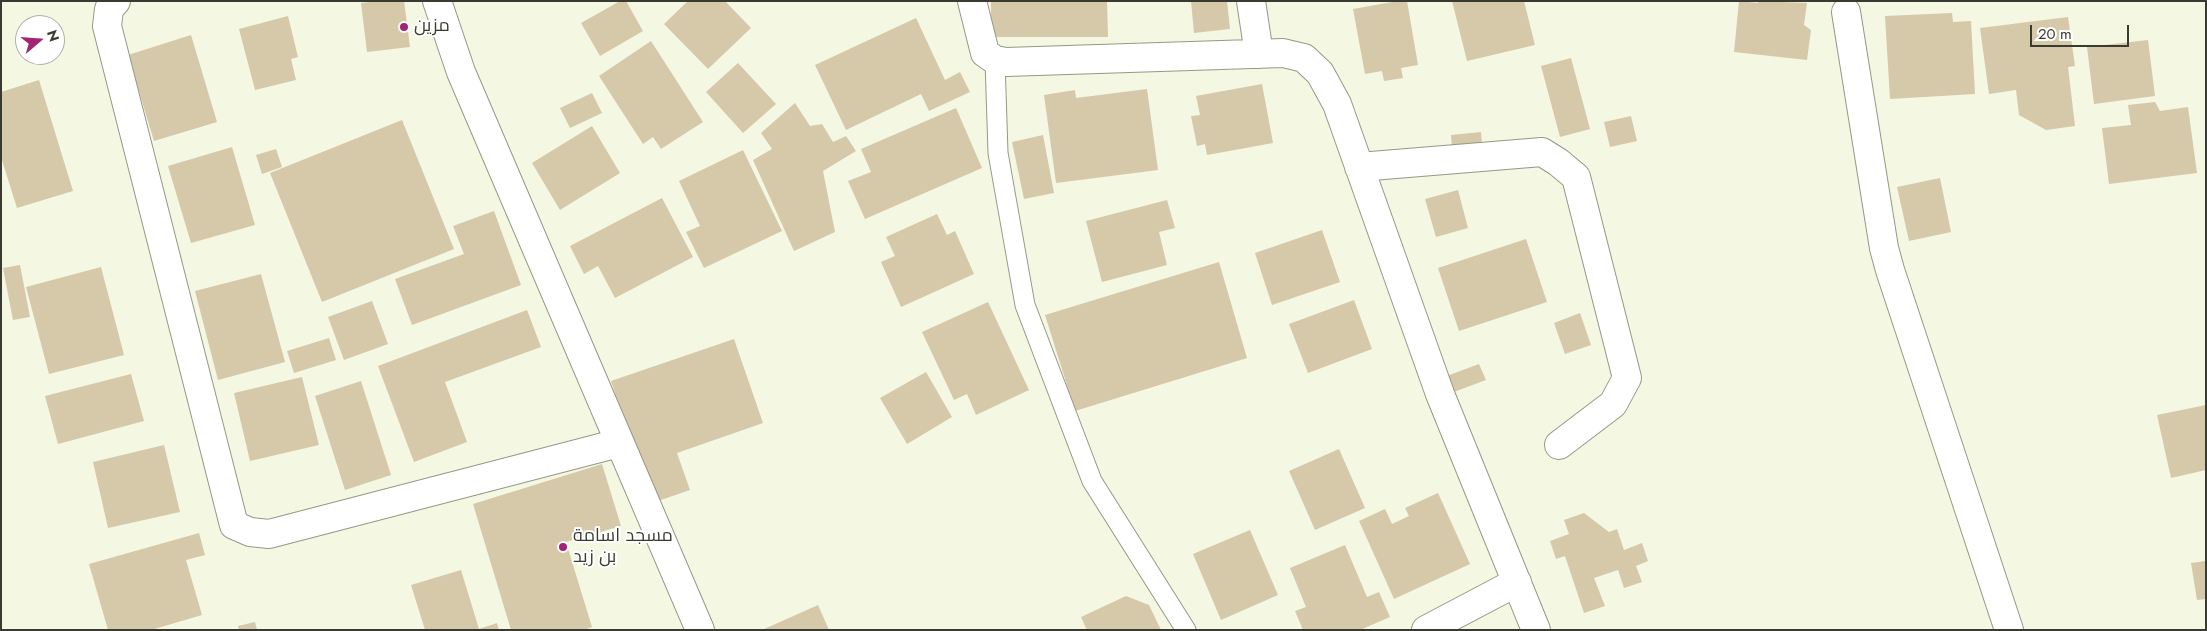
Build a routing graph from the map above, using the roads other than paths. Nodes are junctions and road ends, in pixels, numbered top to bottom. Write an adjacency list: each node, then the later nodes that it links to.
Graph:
1 (116, 1): 9 (street)
2 (437, 1): 9 (street)
3 (972, 1): 7 (street)
4 (1251, 1): 6 (street)
5 (1846, 12): 16 (street)
6 (1259, 54): 7 (street); 8 (street)
7 (995, 60): 13 (lane)
8 (1359, 167): 10 (street); 11 (street)
9 (620, 443): 12 (street)
10 (1559, 445)
11 (1517, 582): 14 (street); 15 (street)
12 (700, 630)
13 (1186, 630)
14 (1426, 630)
15 (1536, 630)
16 (2009, 630)

